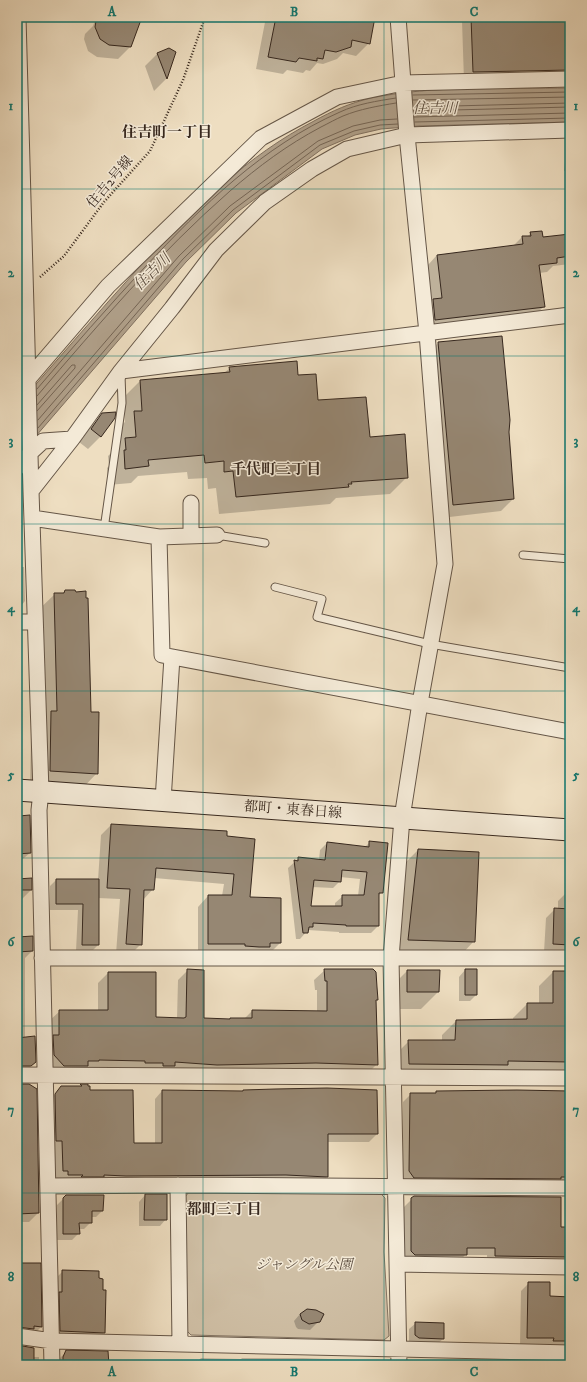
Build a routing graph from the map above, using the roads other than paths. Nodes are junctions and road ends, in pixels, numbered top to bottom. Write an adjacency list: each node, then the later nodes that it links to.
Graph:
1 (18, 17): 10 (street)
2 (398, 17): 4 (street)
3 (570, 79): 4 (street)
4 (403, 86): 6 (street); 10 (street)
5 (570, 130): 6 (street)
6 (407, 132): 8 (street); 9 (street)
7 (570, 315): 8 (street)
8 (427, 333): 9 (street); 27 (street)
9 (121, 371): 11 (street); 17 (lane)
10 (24, 386): 12 (street)
11 (72, 438): 12 (street); 14 (street)
12 (30, 450): 13 (street); 14 (street)
13 (17, 468)
14 (31, 491): 16 (street)
15 (191, 503): 18 (street)
16 (32, 518): 17 (street); 26 (street)
17 (104, 529): 20 (street)
18 (191, 535): 19 (street); 20 (street)
19 (217, 535): 21 (lane)
20 (159, 537): 28 (street)
21 (265, 543)
22 (522, 555): 23 (lane)
23 (570, 559)
24 (275, 587): 27 (lane)
25 (17, 622): 26 (street)
26 (35, 622): 33 (street)
27 (430, 644): 29 (lane); 30 (street)
28 (172, 657): 30 (street); 34 (street)
29 (570, 668)
30 (420, 703): 31 (street); 35 (street)
31 (570, 732)
32 (17, 790): 33 (street, 都町・東春日線)
33 (41, 792): 34 (street, 都町・東春日線); 37 (street)
34 (163, 801): 35 (street, 都町・東春日線)
35 (402, 818): 36 (street, 都町・東春日線); 38 (street)
36 (570, 830)
37 (42, 958): 38 (street); 41 (street)
38 (391, 958): 39 (street); 42 (street)
39 (570, 958)
40 (17, 1075): 41 (street)
41 (45, 1075): 42 (street); 45 (street)
42 (393, 1077): 43 (street); 46 (street)
43 (570, 1078)
44 (178, 1185): 45 (street); 46 (street); 52 (street)
45 (48, 1186): 51 (street)
46 (396, 1187): 47 (street); 48 (street)
47 (570, 1188)
48 (397, 1264): 49 (street); 53 (street)
49 (570, 1267)
50 (17, 1336): 51 (street)
51 (52, 1341): 52 (street); 55 (street)
52 (180, 1344): 53 (street)
53 (399, 1349): 54 (street); 56 (street)
54 (570, 1353)
55 (52, 1365)
56 (399, 1365)

